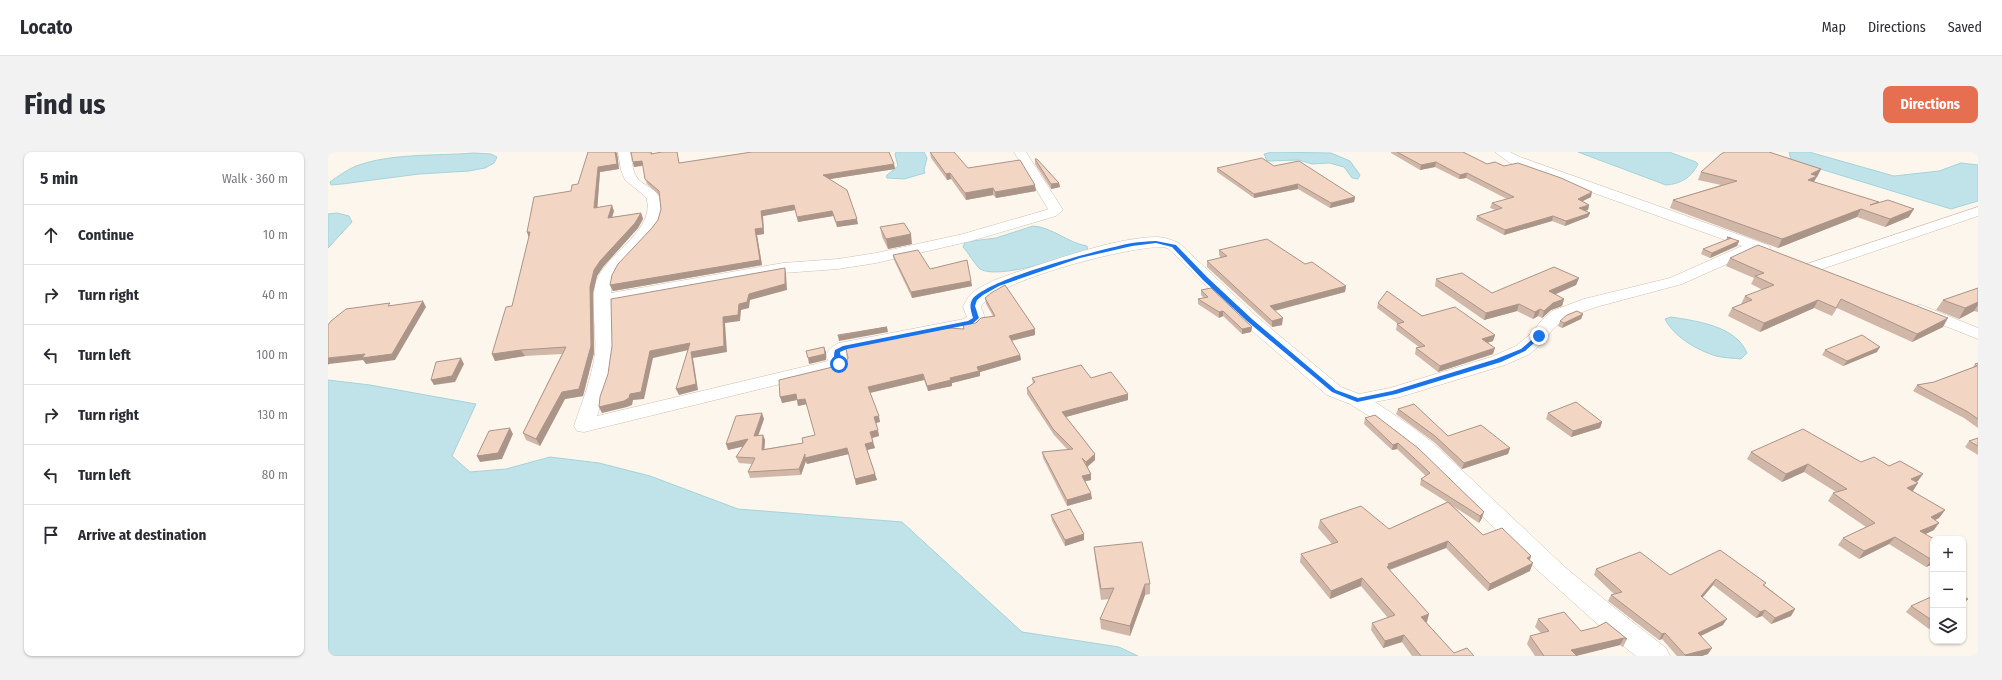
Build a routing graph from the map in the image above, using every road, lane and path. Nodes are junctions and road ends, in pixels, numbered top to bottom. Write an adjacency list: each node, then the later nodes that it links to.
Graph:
1 (624, 152): 8 (street)
2 (1020, 152): 8 (street)
3 (1501, 152): 5 (street)
4 (1978, 211): 7 (street)
5 (1756, 246): 6 (street); 11 (street)
6 (1777, 254)
7 (1834, 276)
8 (603, 300): 11 (street)
9 (1907, 304): 10 (street)
10 (1978, 334)
11 (1357, 400): 12 (street)
12 (1656, 656)

